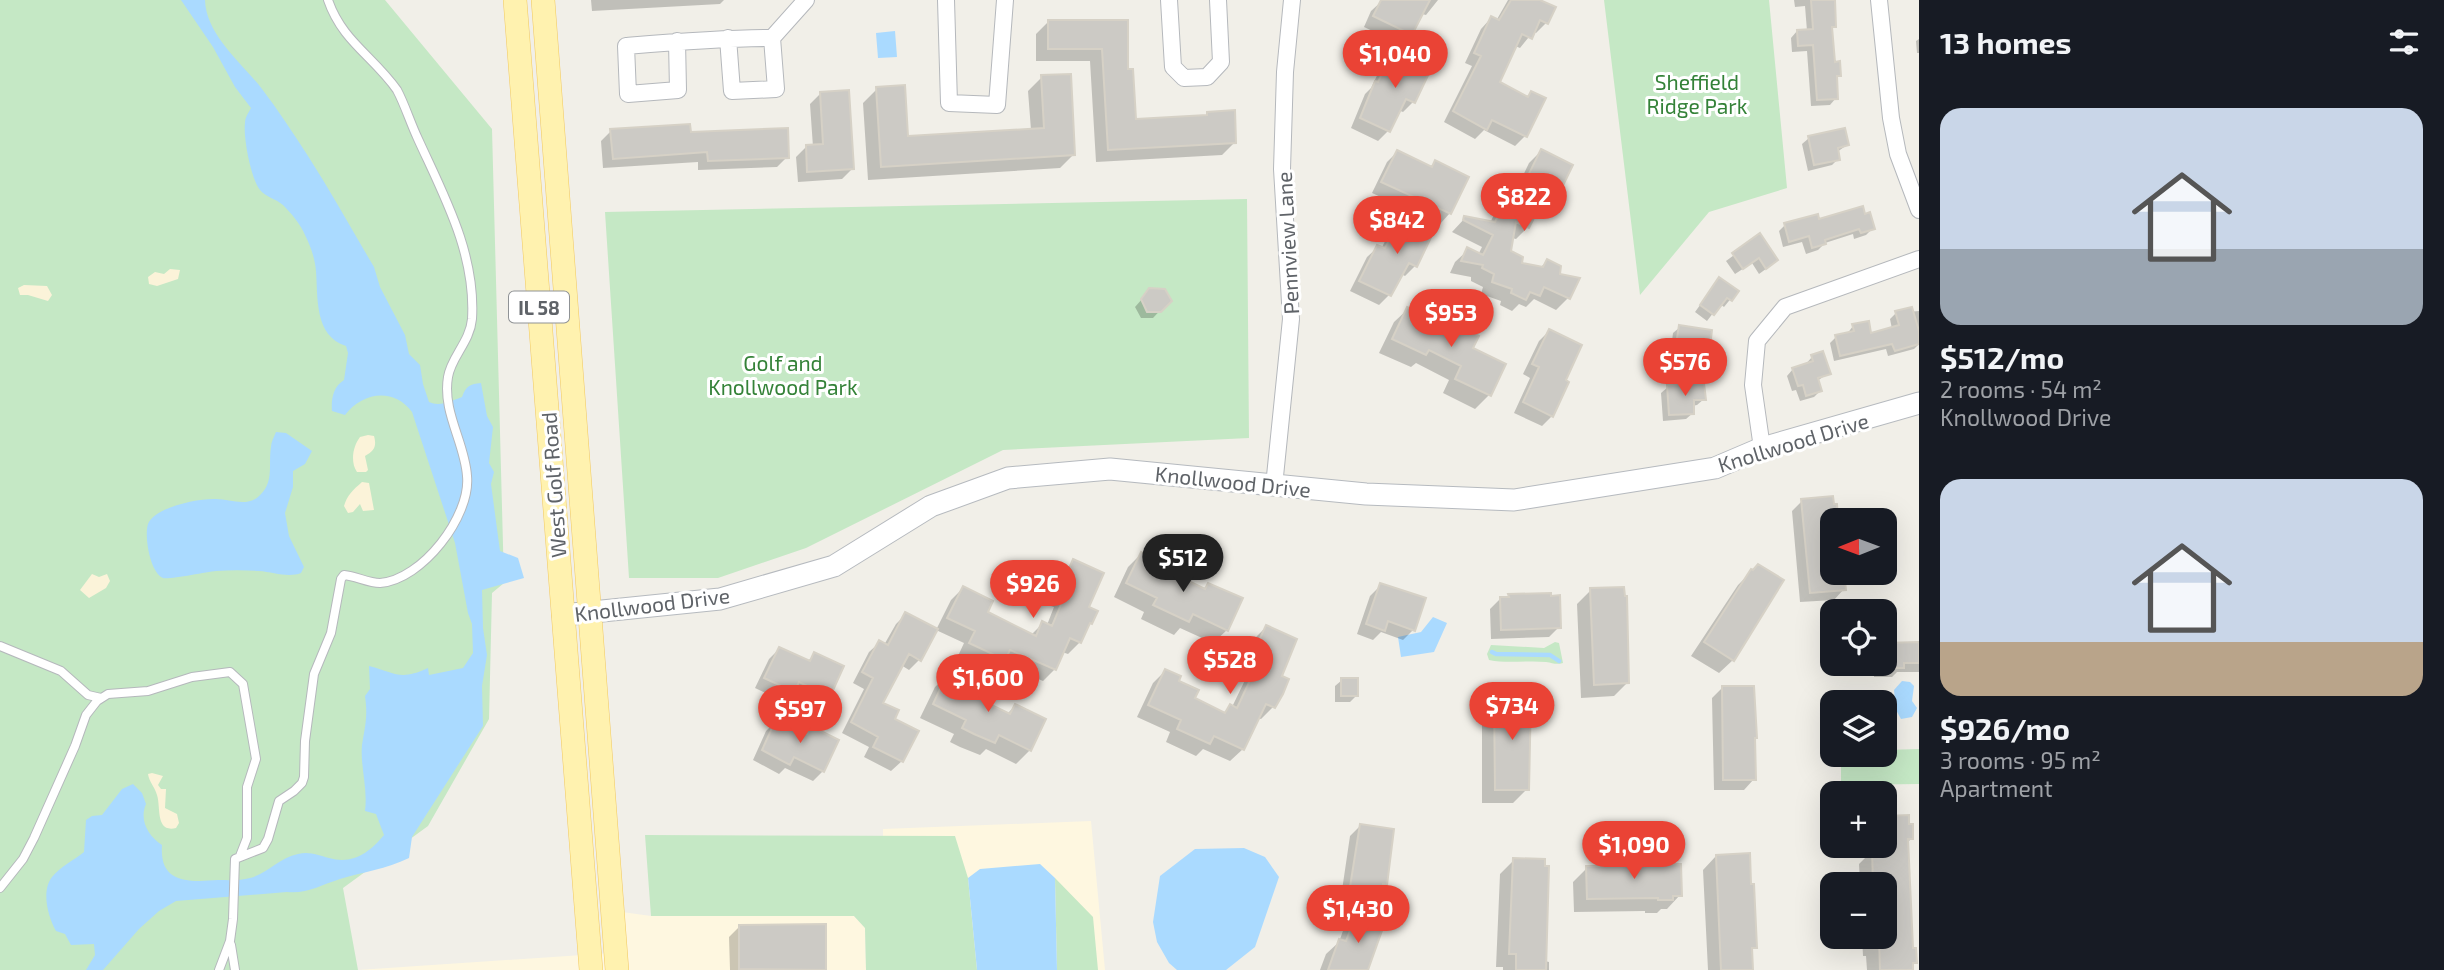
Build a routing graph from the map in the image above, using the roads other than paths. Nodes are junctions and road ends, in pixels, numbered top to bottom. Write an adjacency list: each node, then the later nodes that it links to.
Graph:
1 (328, 0): 25 (lane)
2 (515, 0): 20 (main road, West Golf Road / IL 58)
3 (543, 0): 19 (main road, West Golf Road / IL 58)
4 (806, 0): 12 (street)
5 (946, 0): 6 (street)
6 (1005, 0)
7 (1169, 0): 8 (street)
8 (1218, 0)
9 (1292, 0): 18 (street, Pennview Lane)
10 (1879, 0): 14 (street)
11 (728, 38): 12 (street); 12 (street); 13 (street)
12 (772, 38)
13 (677, 41): 13 (street)
14 (1919, 211)
15 (1919, 259): 17 (street)
16 (1919, 403): 17 (street, Knollwood Drive)
17 (1762, 448): 18 (street, Knollwood Drive)
18 (1274, 486): 19 (street, Knollwood Drive)
19 (591, 612): 20 (street, Knollwood Drive); 31 (main road, West Golf Road / IL 58)
20 (563, 615): 30 (main road, West Golf Road / IL 58)
21 (0, 646): 22 (lane)
22 (88, 695): 23 (lane); 24 (lane)
23 (102, 698): 24 (lane); 25 (lane)
24 (91, 709): 26 (lane)
25 (237, 857): 27 (lane)
26 (0, 888)
27 (230, 941): 28 (lane); 29 (lane)
28 (219, 970)
29 (235, 970)
30 (592, 970)
31 (617, 970)

